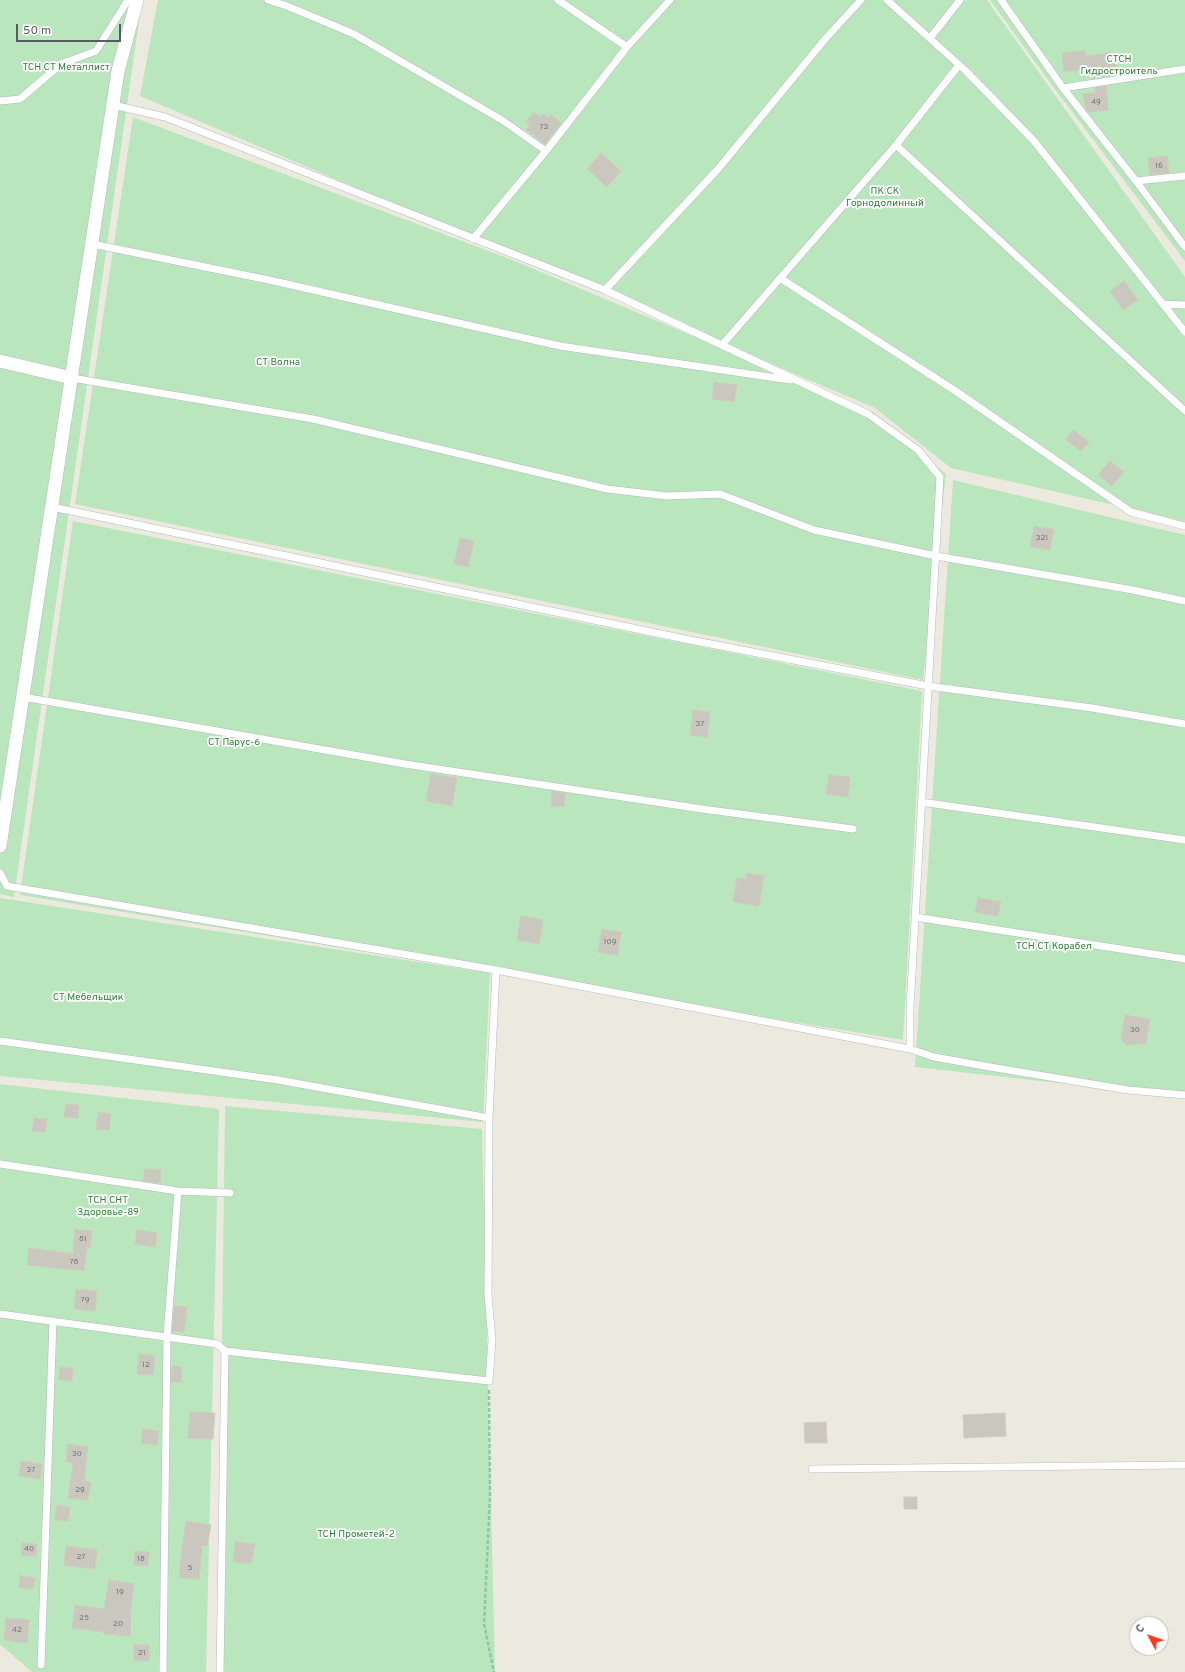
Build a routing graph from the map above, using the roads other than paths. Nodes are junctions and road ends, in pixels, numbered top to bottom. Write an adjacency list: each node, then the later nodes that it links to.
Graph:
1 (128, 0): 15 (lane)
2 (136, 0): 16 (street)
3 (268, 0): 18 (lane)
4 (558, 0): 11 (lane)
5 (670, 0): 11 (lane)
6 (861, 0): 25 (lane)
7 (887, 0): 10 (lane)
8 (960, 0): 10 (lane)
9 (1001, 0): 14 (lane)
10 (930, 38): 12 (lane)
11 (627, 47): 18 (lane)
12 (960, 65): 17 (lane); 26 (lane)
13 (1185, 69): 14 (lane)
14 (1063, 88): 20 (lane)
15 (0, 101)
16 (113, 105): 21 (lane); 22 (street)
17 (896, 145): 24 (lane); 33 (lane)
18 (546, 151): 21 (lane)
19 (1185, 176): 20 (lane)
20 (1136, 181): 23 (lane)
21 (473, 239): 25 (lane)
22 (92, 244): 31 (street); 32 (lane)
23 (1185, 247)
24 (780, 278): 29 (lane); 35 (lane)
25 (605, 290): 29 (lane)
26 (1163, 304): 27 (lane); 28 (lane)
27 (1185, 305)
28 (1185, 332)
29 (722, 344): 32 (lane)
30 (0, 361): 31 (street)
31 (72, 378): 34 (street); 36 (lane)
32 (799, 381): 36 (lane)
33 (1185, 410)
34 (52, 507): 38 (lane); 39 (street)
35 (1185, 526)
36 (936, 556): 37 (lane); 38 (lane)
37 (1185, 602)
38 (928, 686): 40 (lane); 41 (lane)
39 (23, 697): 42 (lane); 44 (street)
40 (1185, 724)
41 (921, 802): 43 (lane); 46 (lane)
42 (852, 829)
43 (1185, 840)
44 (0, 846)
45 (0, 873): 48 (lane)
46 (915, 917): 47 (lane); 50 (lane)
47 (1185, 959)
48 (496, 970): 50 (lane); 52 (lane)
49 (0, 1041): 52 (lane)
50 (910, 1049): 51 (lane)
51 (1185, 1095)
52 (489, 1118): 59 (lane)
53 (0, 1164): 54 (lane)
54 (178, 1191): 55 (lane); 58 (lane)
55 (230, 1193)
56 (0, 1314): 57 (lane)
57 (53, 1321): 58 (lane); 62 (lane)
58 (167, 1337): 59 (lane); 63 (lane)
59 (225, 1351): 64 (lane)
60 (1185, 1465): 61 (lane)
61 (812, 1469)
62 (41, 1665)
63 (163, 1672)
64 (220, 1672)

